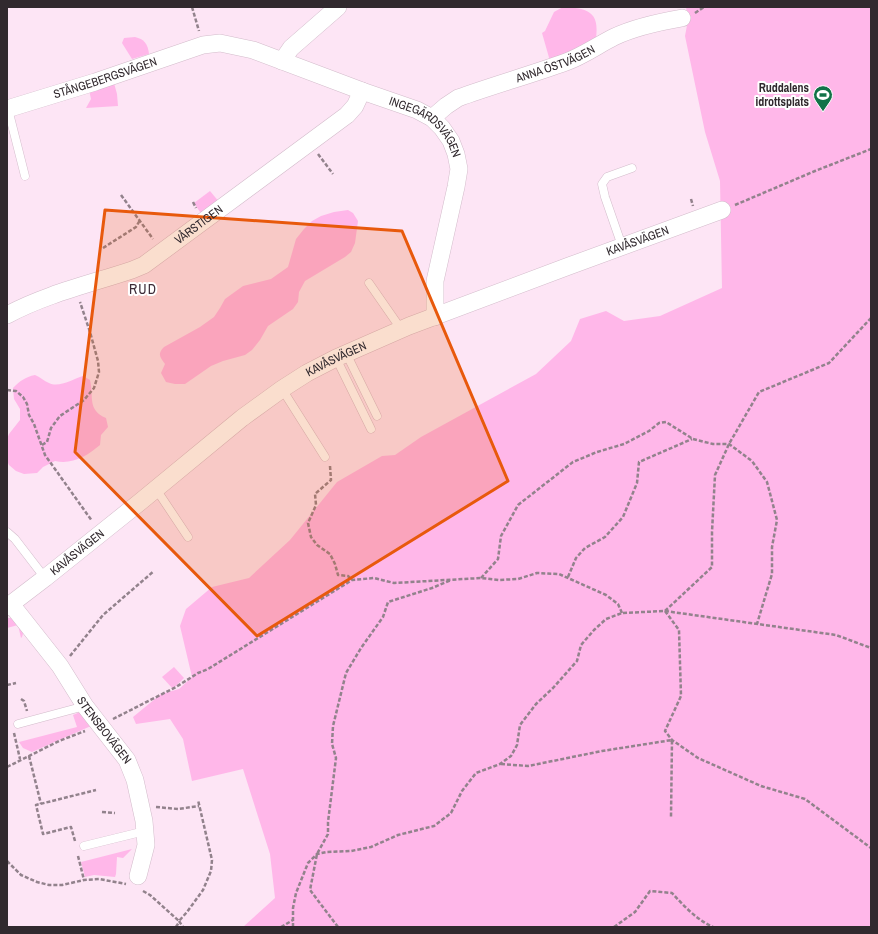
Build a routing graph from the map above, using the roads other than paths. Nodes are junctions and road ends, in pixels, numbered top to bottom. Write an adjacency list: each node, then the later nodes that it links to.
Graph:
1 (338, 7): 4 (street)
2 (682, 18): 7 (street, ANNA ÖSTVÄGEN)
3 (203, 46): 4 (street, INGEGÄRDSVÄGEN); 6 (street, STÅNGEBERGSVÄGEN)
4 (282, 61): 5 (street, INGEGÄRDSVÄGEN)
5 (362, 91): 7 (street, INGEGÄRDSVÄGEN); 13 (street, VÅRSTIGEN)
6 (7, 109): 9 (lane)
7 (432, 118): 14 (street, INGEGÄRDSVÄGEN)
8 (632, 168): 11 (lane)
9 (25, 176)
10 (722, 210): 11 (street, KAVÅSVÄGEN)
11 (622, 246): 14 (street, KAVÅSVÄGEN)
12 (369, 283): 15 (lane)
13 (7, 315)
14 (435, 316): 15 (street, KAVÅSVÄGEN)
15 (401, 329): 16 (street, KAVÅSVÄGEN)
16 (341, 356): 17 (street, KAVÅSVÄGEN); 18 (lane); 19 (lane)
17 (282, 389): 20 (lane); 21 (street, KAVÅSVÄGEN)
18 (377, 416)
19 (371, 429)
20 (325, 457)
21 (156, 489): 23 (lane); 24 (street, KAVÅSVÄGEN)
22 (7, 532): 24 (lane)
23 (188, 537)
24 (45, 578): 25 (street, KAVÅSVÄGEN)
25 (9, 606): 26 (street, STENSBOVÄGEN)
26 (85, 706): 27 (lane); 28 (street, STENSBOVÄGEN)
27 (18, 724)
28 (145, 831): 29 (lane); 30 (street, STENSBOVÄGEN)
29 (80, 847)
30 (138, 876)

